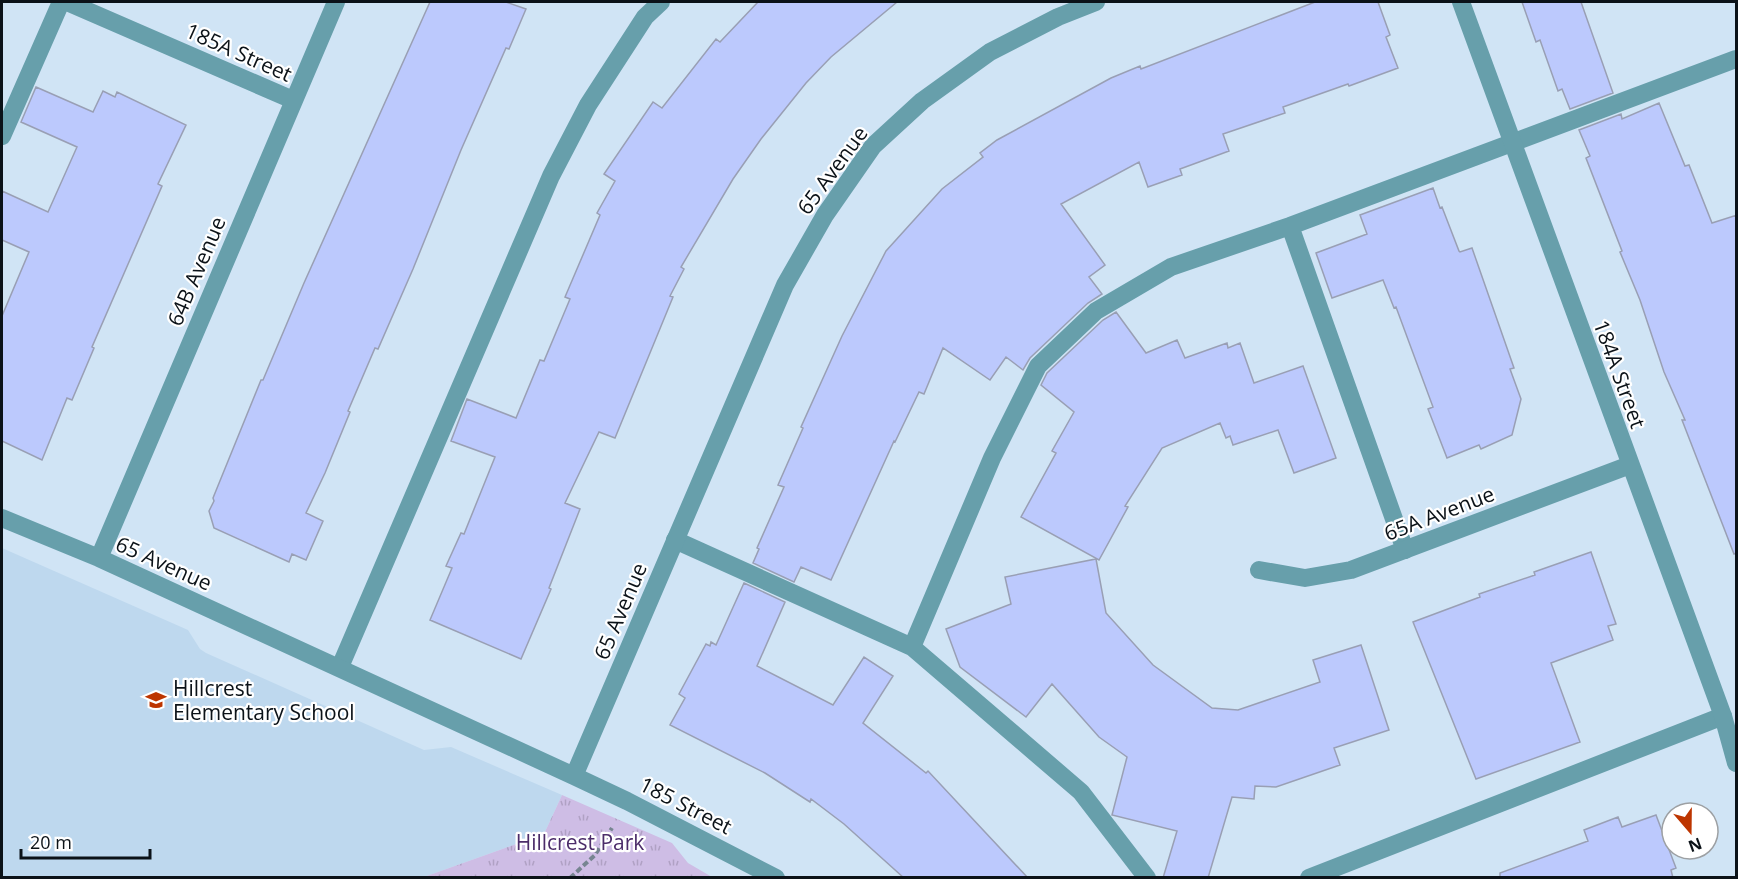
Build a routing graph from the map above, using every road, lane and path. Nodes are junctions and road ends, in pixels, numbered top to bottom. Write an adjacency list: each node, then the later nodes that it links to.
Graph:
1 (61, 2): 9 (street)
2 (67, 2): 8 (street, 185A Street)
3 (336, 2): 8 (street, 64B Avenue)
4 (661, 2): 19 (street)
5 (1096, 2): 14 (street, 65 Avenue)
6 (1461, 2): 10 (street, 184A Street)
7 (1737, 59): 10 (street)
8 (293, 100): 16 (street, 64B Avenue)
9 (2, 136)
10 (1512, 143): 11 (street); 12 (street, 184A Street)
11 (1290, 226): 15 (street); 18 (street)
12 (1630, 465): 15 (street, 65A Avenue); 20 (street, 184A Street)
13 (2, 518): 16 (street, 65 Avenue)
14 (675, 540): 18 (street); 22 (street, 65 Avenue)
15 (1405, 550): 17 (street, 65A Avenue)
16 (99, 558): 19 (street, 65 Avenue)
17 (1258, 570)
18 (912, 647): 26 (street)
19 (340, 667): 22 (street, 65 Avenue)
20 (1723, 716): 21 (street, 184A Street); 27 (street)
21 (1737, 762)
22 (574, 776): 25 (street, 185 Street)
23 (615, 822): 24 (path)
24 (570, 878)
25 (776, 878)
26 (1147, 878)
27 (1309, 878)

